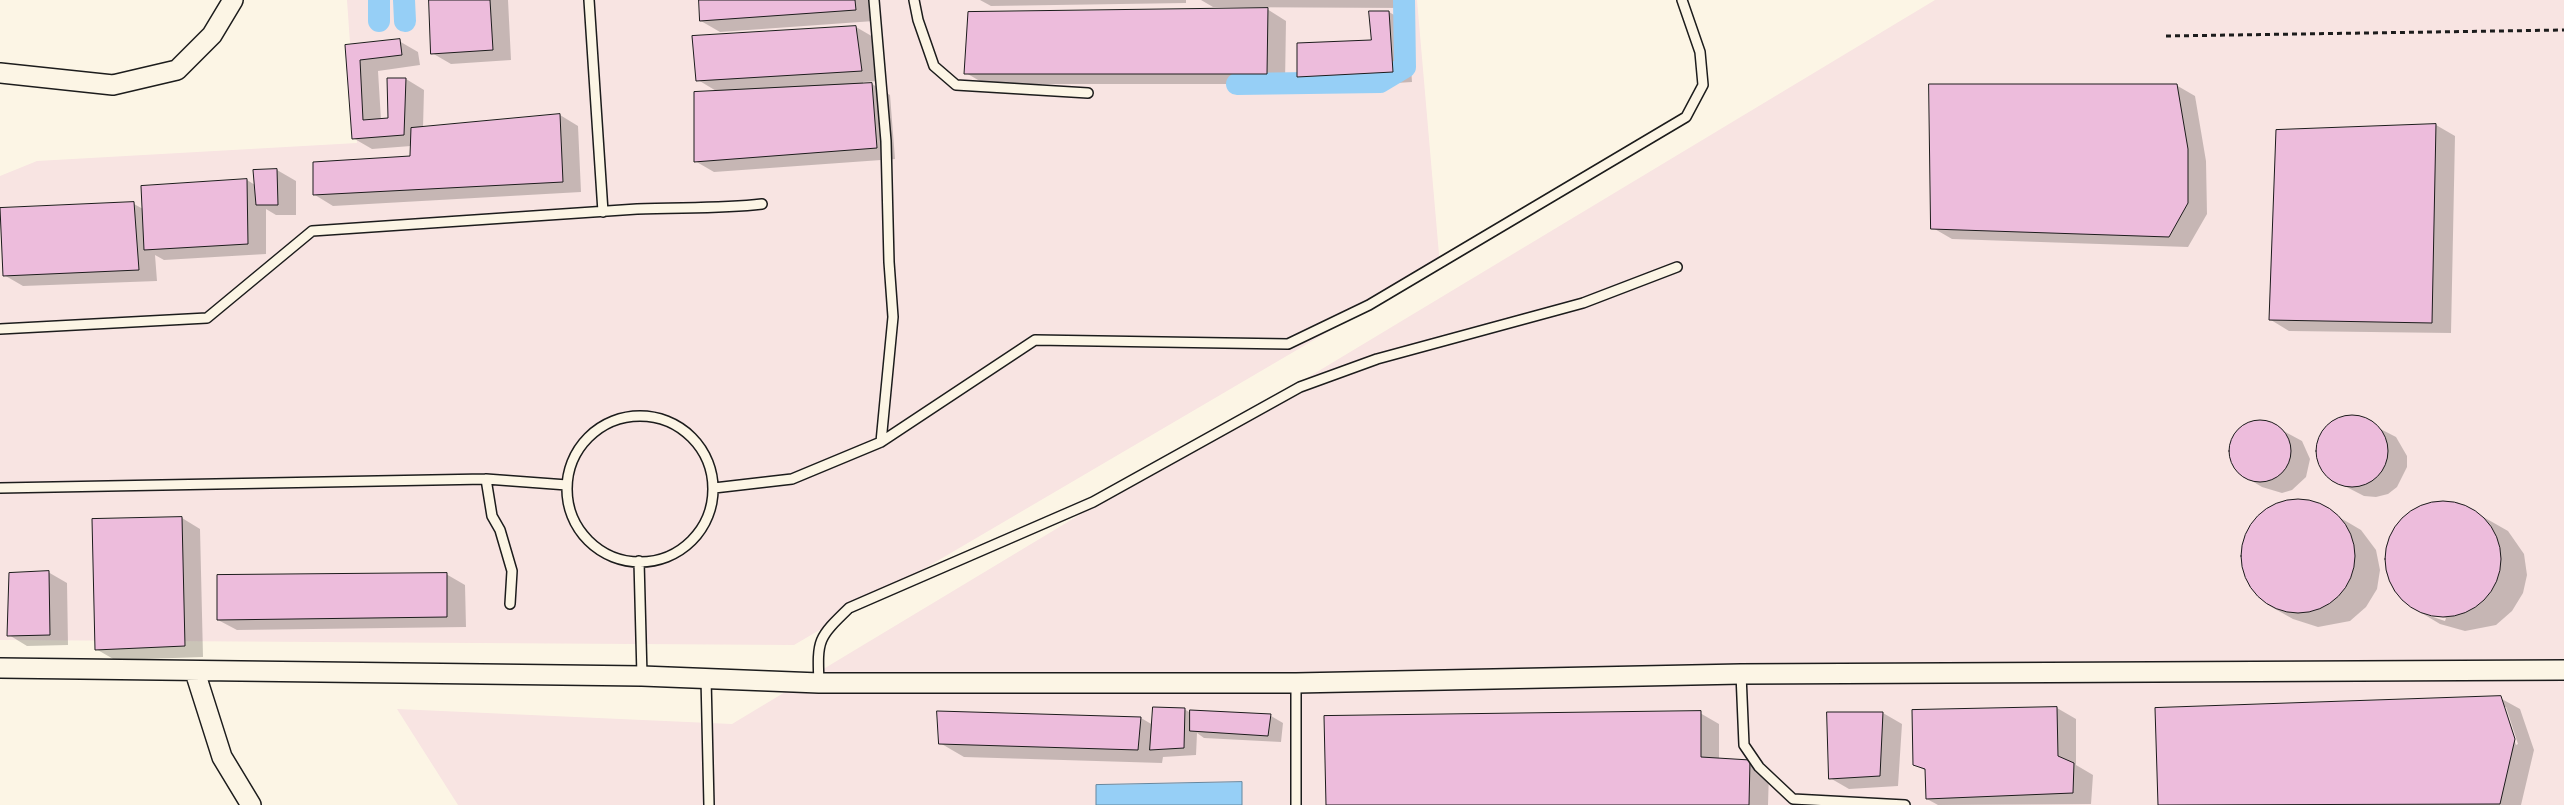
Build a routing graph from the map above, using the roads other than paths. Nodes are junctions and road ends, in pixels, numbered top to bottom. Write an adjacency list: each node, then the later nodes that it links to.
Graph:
1 (234, 0): 6 (street)
2 (589, 0): 9 (lane)
3 (874, 0): 12 (lane)
4 (914, 0): 7 (lane)
5 (1682, 0): 12 (lane)
6 (0, 73)
7 (1088, 93)
8 (762, 204): 9 (lane)
9 (603, 212): 11 (lane)
10 (1677, 267): 25 (lane)
11 (0, 329)
12 (882, 442): 16 (lane)
13 (486, 479): 14 (lane); 15 (lane); 18 (lane)
14 (567, 485): 16 (lane); 17 (lane)
15 (0, 488)
16 (714, 488): 17 (lane)
17 (639, 561): 23 (lane)
18 (510, 604)
19 (0, 668): 21 (street)
20 (2564, 670): 22 (street)
21 (195, 672): 23 (street); 27 (street)
22 (1741, 674): 26 (street); 30 (lane)
23 (642, 676): 24 (street)
24 (706, 678): 25 (street); 28 (lane)
25 (819, 683): 26 (street)
26 (1296, 683): 29 (lane)
27 (252, 805)
28 (708, 805)
29 (1296, 805)
30 (1905, 805)

